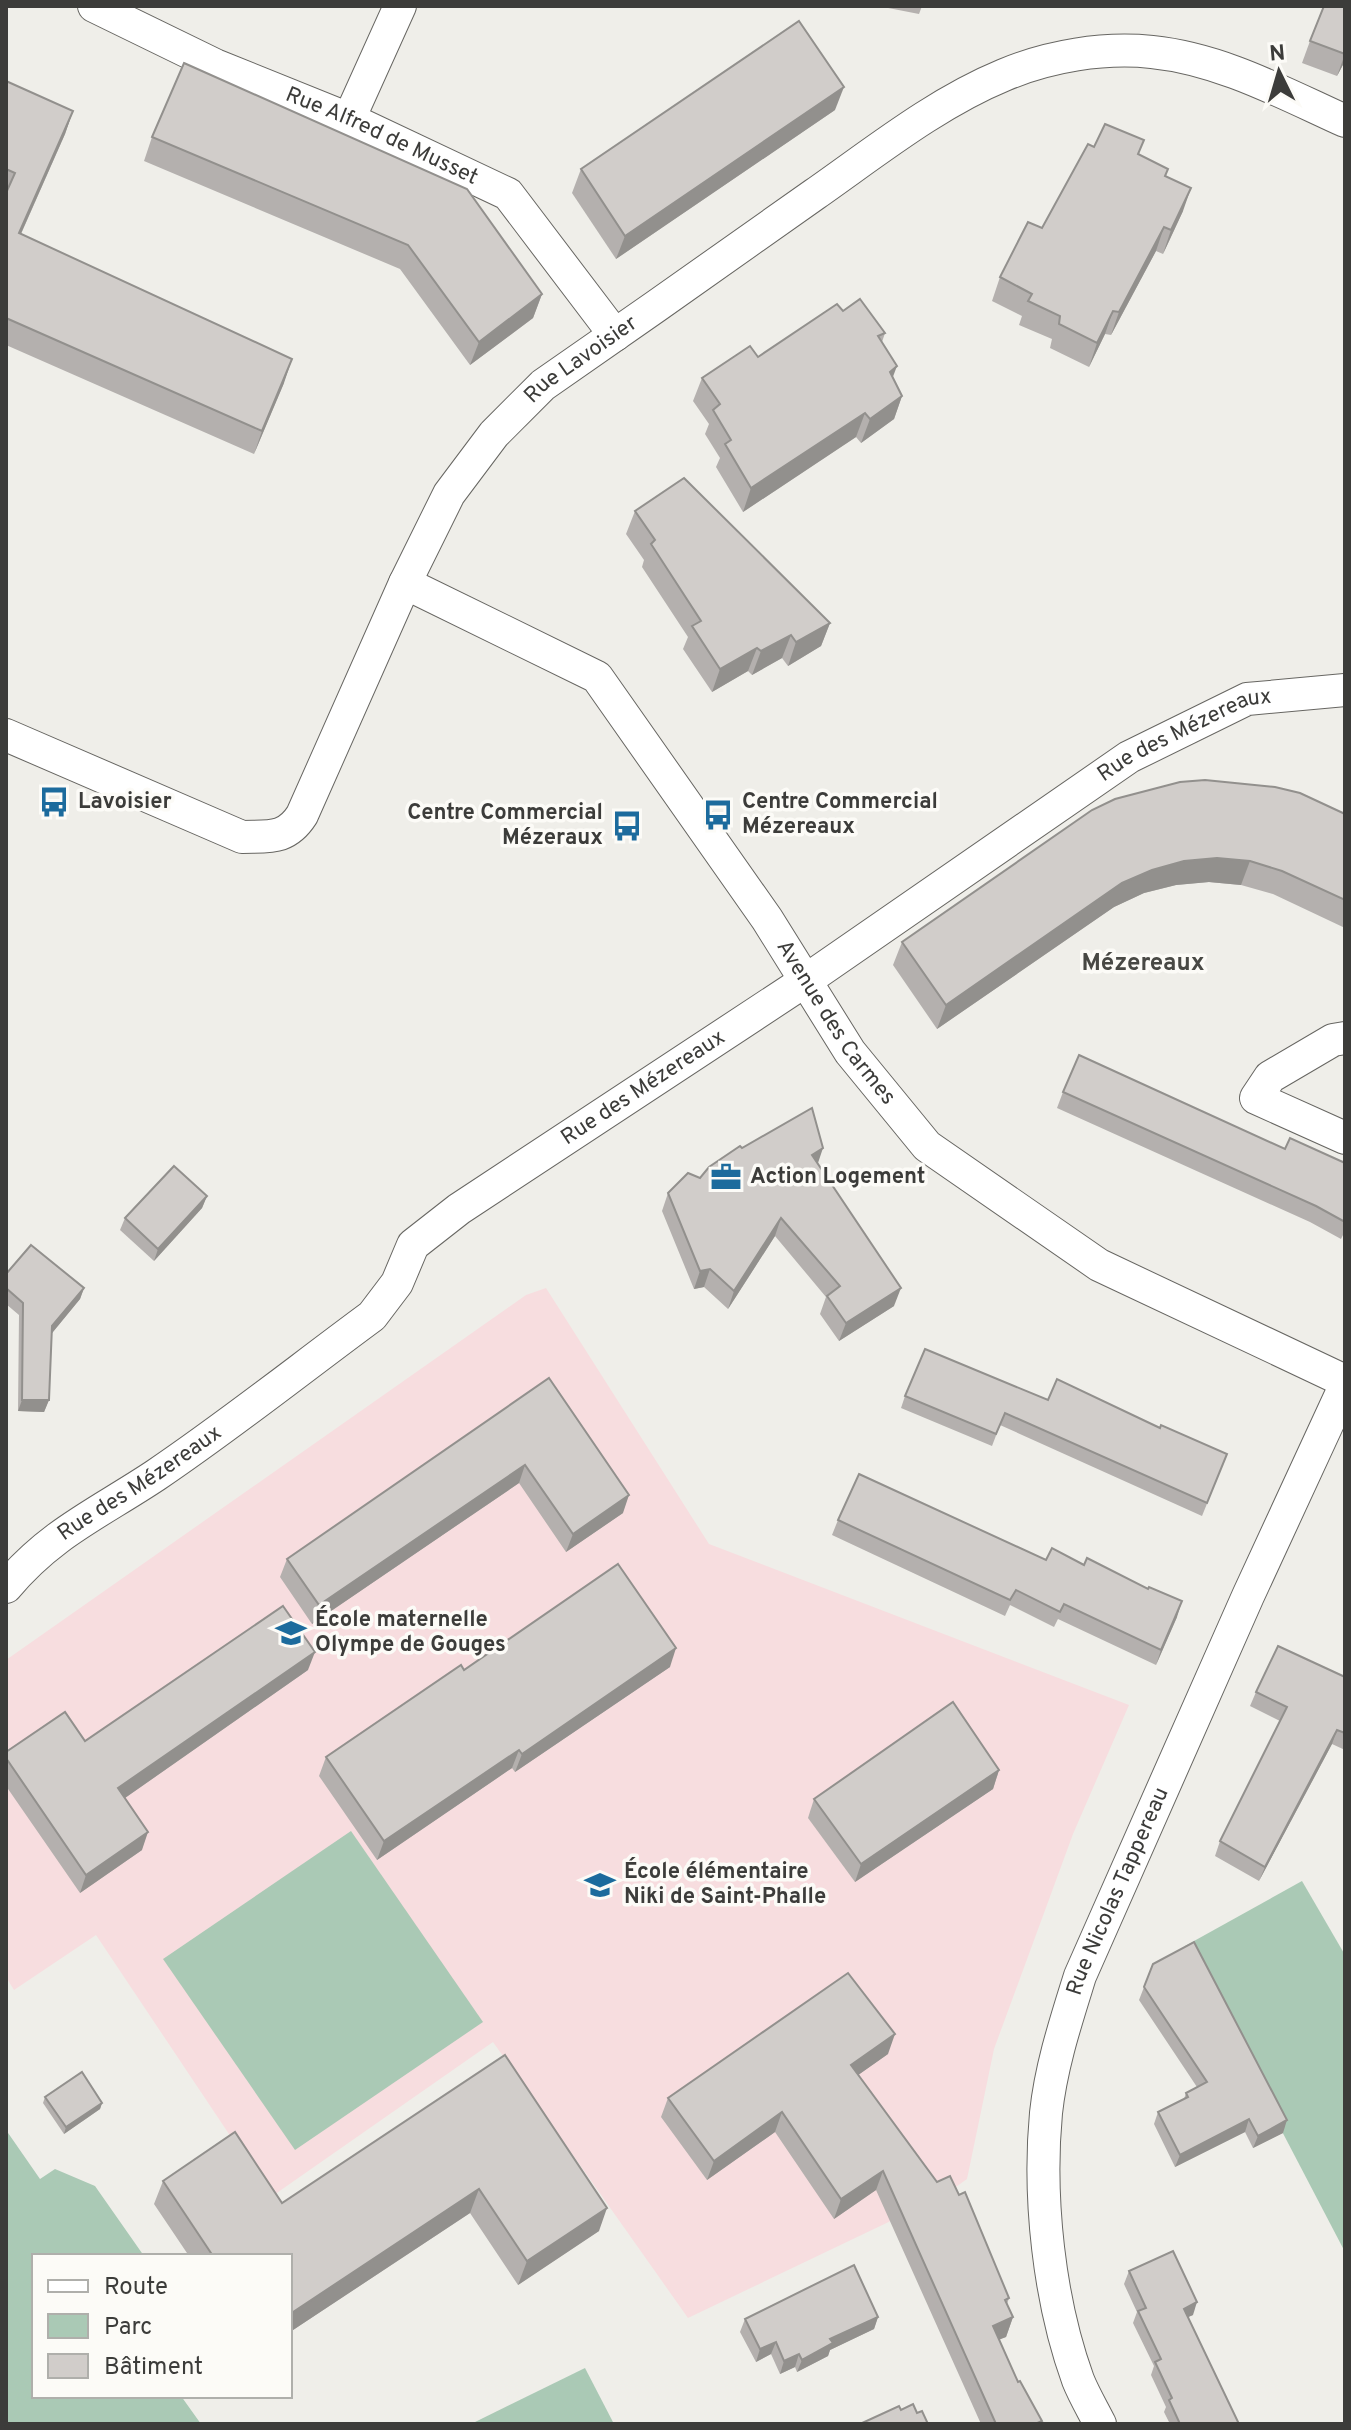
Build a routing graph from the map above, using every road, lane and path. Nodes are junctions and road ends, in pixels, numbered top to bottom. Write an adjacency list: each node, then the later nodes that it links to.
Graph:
1 (94, 6): 3 (street, Rue Alfred de Musset)
2 (400, 6): 3 (street)
3 (349, 119): 5 (street, Rue Alfred de Musset)
4 (1345, 121): 5 (street, Rue Lavoisier)
5 (615, 335): 6 (street, Rue Lavoisier)
6 (405, 583): 8 (street, Rue Lavoisier); 9 (street, Avenue des Carmes)
7 (1345, 690): 9 (street, Rue des Mézereaux)
8 (6, 735)
9 (805, 981): 12 (street, Avenue des Carmes); 13 (street, Rue des Mézereaux)
10 (1345, 1038): 11 (street)
11 (1345, 1138)
12 (1345, 1383): 14 (street, Rue Nicolas Tappereau)
13 (6, 1587)
14 (1100, 2424)

